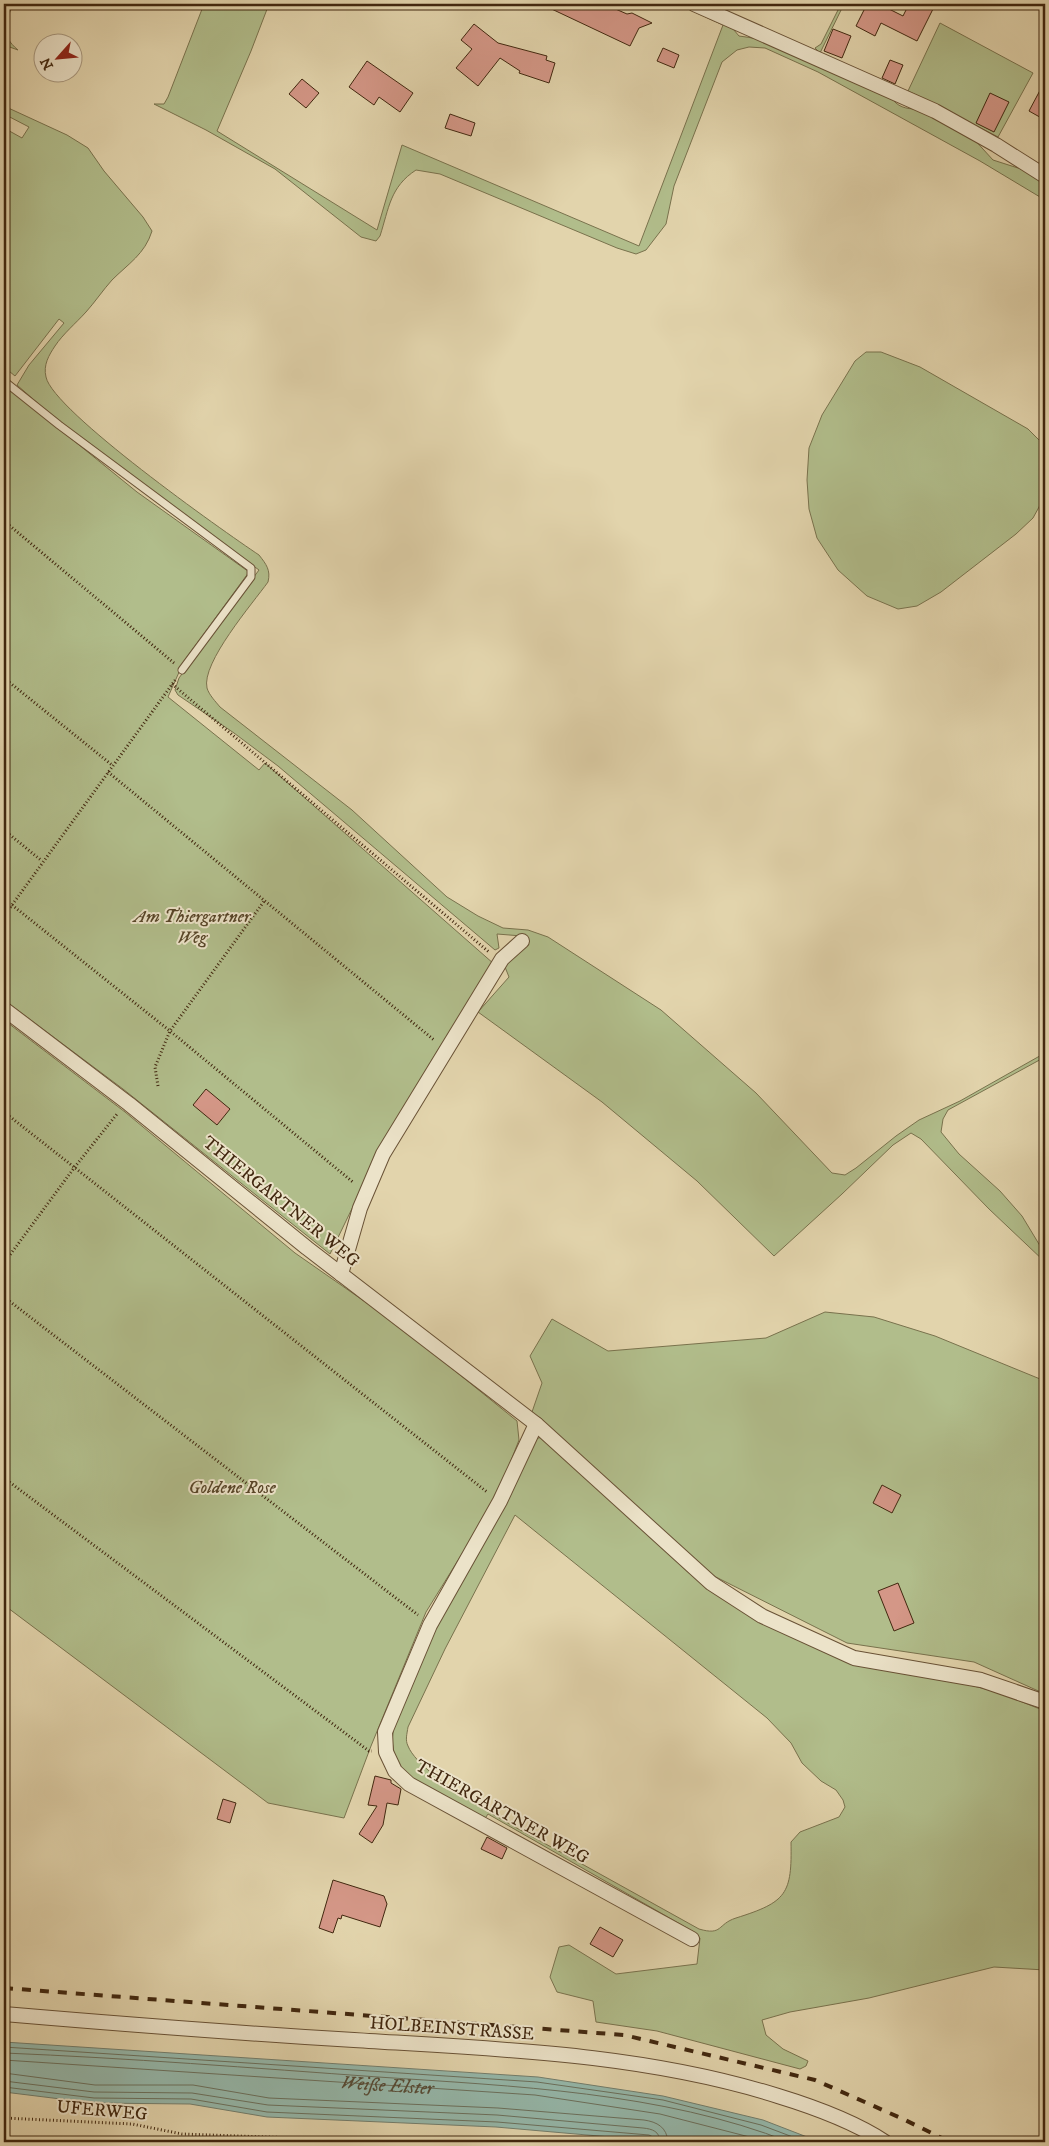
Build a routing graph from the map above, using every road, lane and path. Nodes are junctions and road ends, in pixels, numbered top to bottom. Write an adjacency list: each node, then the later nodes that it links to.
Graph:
1 (694, 4): 2 (street)
2 (1045, 176)
3 (4, 381): 5 (lane)
4 (4, 521): 5 (path)
5 (182, 670): 7 (path)
6 (4, 678): 8 (path)
7 (172, 684): 8 (path); 16 (path)
8 (112, 765): 9 (path)
9 (108, 772): 11 (path); 12 (path)
10 (4, 830): 11 (path)
11 (42, 862): 13 (path)
12 (265, 900): 18 (path); 19 (path)
13 (12, 905): 14 (path); 18 (path)
14 (4, 916)
15 (522, 941): 16 (street)
16 (502, 959): 19 (street)
17 (4, 1010): 21 (street, THIERGARTNER WEG)
18 (170, 1031): 20 (path); 24 (path)
19 (447, 1050): 24 (street)
20 (158, 1086)
21 (129, 1104): 23 (path); 26 (street, THIERGARTNER WEG)
22 (4, 1112): 23 (path)
23 (74, 1168): 25 (path); 30 (path)
24 (366, 1192): 26 (street)
25 (4, 1263)
26 (341, 1274): 28 (street, THIERGARTNER WEG)
27 (4, 1296): 31 (path)
28 (536, 1424): 30 (street); 32 (street, THIERGARTNER WEG)
29 (4, 1478): 33 (path)
30 (500, 1501): 31 (street)
31 (430, 1625): 33 (street)
32 (1045, 1702)
33 (386, 1752): 34 (street, THIERGARTNER WEG)
34 (692, 1939)
35 (4, 2014): 38 (street, HOLBEINSTRASSE)
36 (4, 2118): 37 (path, UFERWEG)
37 (407, 2142)
38 (885, 2142)

